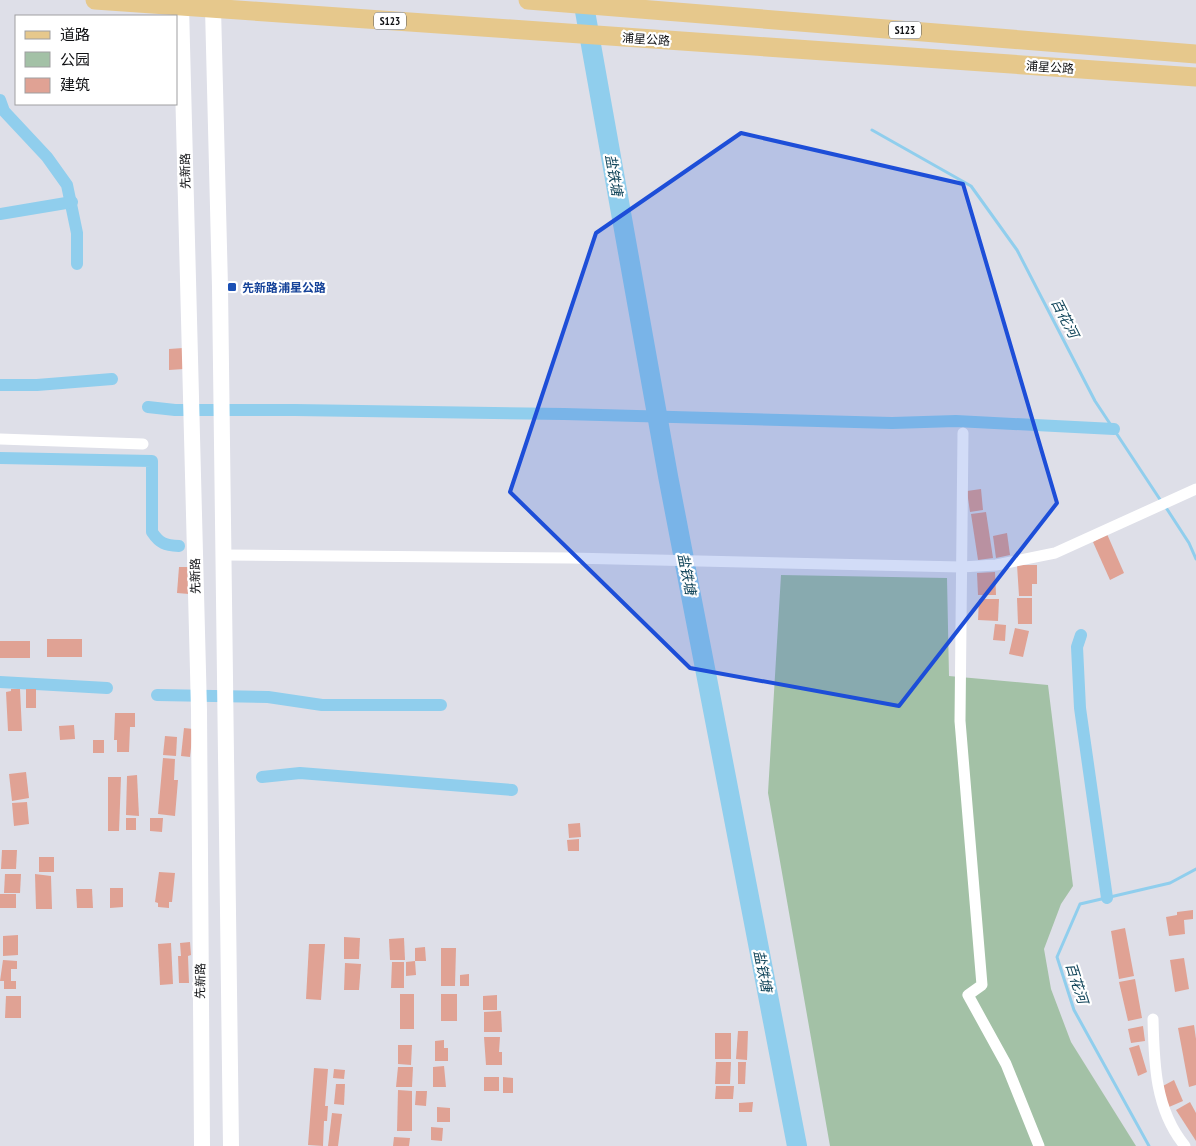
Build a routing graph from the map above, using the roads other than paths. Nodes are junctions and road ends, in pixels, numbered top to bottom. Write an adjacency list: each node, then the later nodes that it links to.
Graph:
1 (96, 0): 3 (main road, 浦星公路 / S123)
2 (528, 0): 5 (main road, 浦星公路 / S123)
3 (181, 6): 4 (main road, 浦星公路 / S123); 14 (main road, 先新路)
4 (213, 8): 6 (main road, 浦星公路 / S123); 11 (main road)
5 (1196, 54)
6 (1196, 77)
7 (963, 433): 12 (street)
8 (0, 439): 9 (street)
9 (143, 444)
10 (1196, 489): 12 (street)
11 (224, 556): 12 (street); 15 (main road)
12 (962, 568): 16 (street)
13 (1153, 1019): 17 (street)
14 (202, 1146)
15 (231, 1146)
16 (1039, 1146)
17 (1185, 1146)

